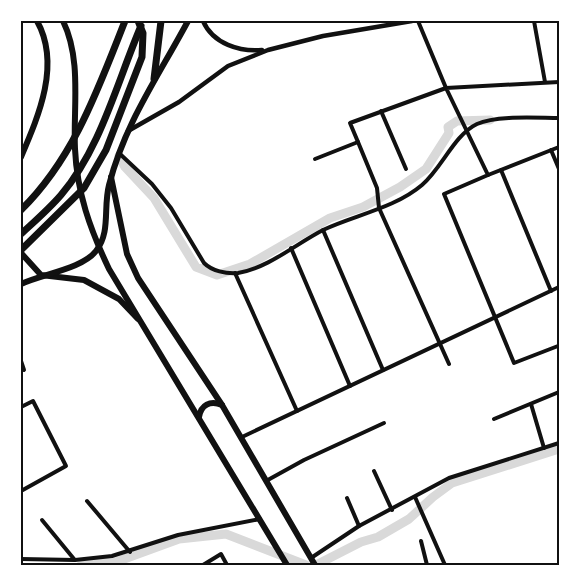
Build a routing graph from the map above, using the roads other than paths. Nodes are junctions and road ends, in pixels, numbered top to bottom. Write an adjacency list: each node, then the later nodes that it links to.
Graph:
1 (37, 21): 25 (main road)
2 (63, 21): 44 (main road)
3 (125, 21): 33 (highway)
4 (138, 21): 37 (highway)
5 (143, 21): 35 (highway)
6 (161, 21): 13 (highway)
7 (188, 21): 13 (main road)
8 (203, 21): 12 (street)
9 (412, 21): 12 (street)
10 (418, 21): 16 (street)
11 (534, 21): 14 (street)
12 (268, 50): 20 (street)
13 (154, 78): 20 (main road)
14 (545, 82): 15 (street); 16 (street)
15 (559, 82)
16 (446, 88): 17 (street); 19 (street)
17 (381, 111): 21 (street); 27 (street)
18 (559, 118): 19 (street)
19 (467, 131): 30 (street); 32 (street)
20 (128, 132): 24 (main road)
21 (358, 142): 26 (street); 32 (street)
22 (559, 147): 23 (street)
23 (551, 150): 28 (street); 29 (street)
24 (119, 153): 31 (main road); 38 (street)
25 (21, 157)
26 (315, 159)
27 (406, 169)
28 (559, 169)
29 (501, 170): 30 (street); 42 (street)
30 (488, 175): 43 (street)
31 (111, 177): 39 (main road); 54 (main road)
32 (379, 208): 34 (street); 45 (street)
33 (21, 210)
34 (323, 230): 36 (street); 50 (street)
35 (21, 234)
36 (291, 248): 38 (street); 51 (street)
37 (21, 252): 39 (main road)
38 (235, 273): 56 (street)
39 (41, 275): 40 (main road); 44 (main road)
40 (21, 284)
41 (559, 287): 42 (street)
42 (551, 291): 43 (street)
43 (497, 317): 45 (street); 46 (street)
44 (145, 327): 57 (main road)
45 (440, 344): 48 (street); 50 (street)
46 (558, 346)
47 (21, 361): 49 (street)
48 (449, 364)
49 (24, 370)
50 (383, 370): 51 (street)
51 (350, 386): 56 (street)
52 (559, 392): 53 (street)
53 (531, 404): 58 (street); 62 (street)
54 (222, 405): 57 (main road); 60 (main road)
55 (21, 406): 65 (street)
56 (297, 411): 60 (street)
57 (199, 418): 70 (main road)
58 (494, 419)
59 (384, 423): 64 (street)
60 (242, 437): 64 (main road)
61 (559, 443): 62 (street)
62 (544, 448): 66 (street)
63 (374, 471): 69 (street)
64 (266, 481): 75 (main road)
65 (21, 491)
66 (415, 497): 69 (street); 83 (street)
67 (347, 498): 72 (street)
68 (87, 501): 74 (street)
69 (392, 510): 72 (street)
70 (260, 519): 74 (street); 80 (main road)
71 (42, 520): 77 (street)
72 (359, 526): 75 (street)
73 (421, 541): 82 (street)
74 (130, 552): 77 (street)
75 (311, 558): 81 (main road)
76 (21, 559): 77 (street)
77 (75, 560)
78 (203, 565): 79 (street)
79 (227, 565)
80 (287, 565)
81 (315, 565)
82 (428, 565)
83 (445, 565)

